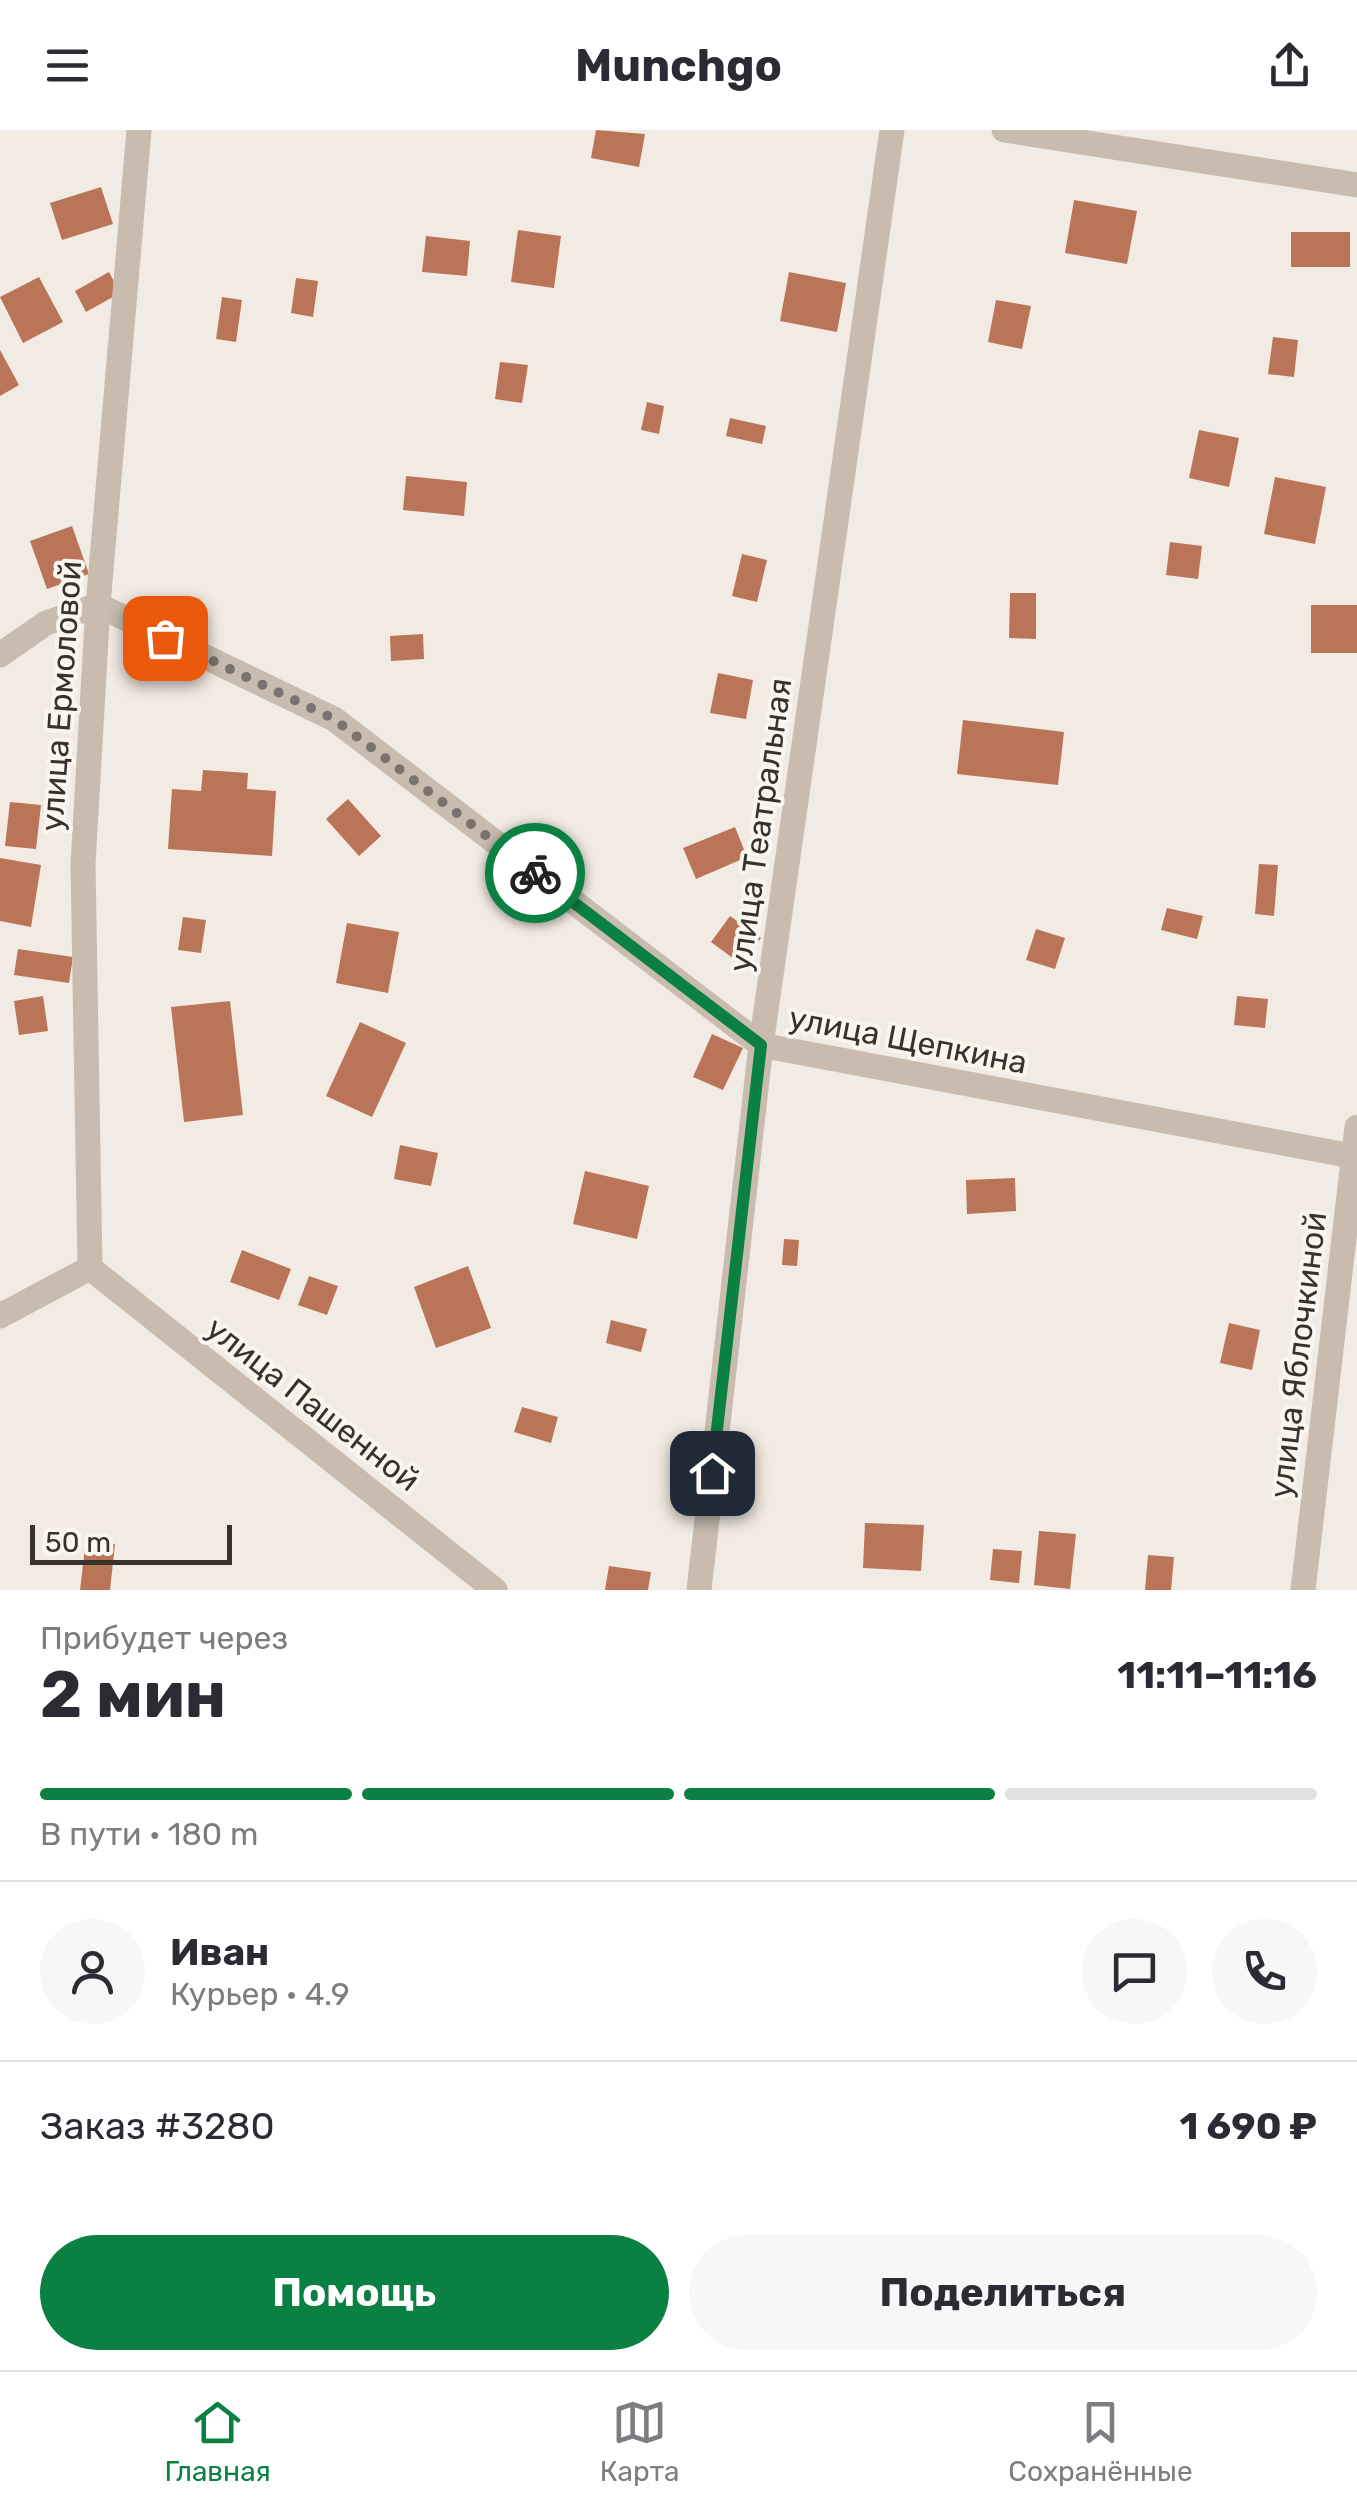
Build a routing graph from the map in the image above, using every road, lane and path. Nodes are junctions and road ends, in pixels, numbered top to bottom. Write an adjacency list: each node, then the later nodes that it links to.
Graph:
1 (140, 130): 5 (street, улица Ермоловой)
2 (892, 130): 7 (street, улица Театральная)
3 (1004, 130): 4 (street)
4 (1357, 185)
5 (98, 605): 6 (street); 7 (street, улица Щепкина); 10 (street, улица Ермоловой)
6 (0, 655)
7 (761, 1045): 9 (street, улица Щепкина); 13 (street, улица Театральная)
8 (1357, 1127): 9 (street, улица Яблочкиной)
9 (1355, 1157): 14 (street, улица Яблочкиной)
10 (90, 1268): 11 (street); 12 (street, улица Пашенной)
11 (0, 1316)
12 (496, 1590)
13 (699, 1590)
14 (1303, 1590)

